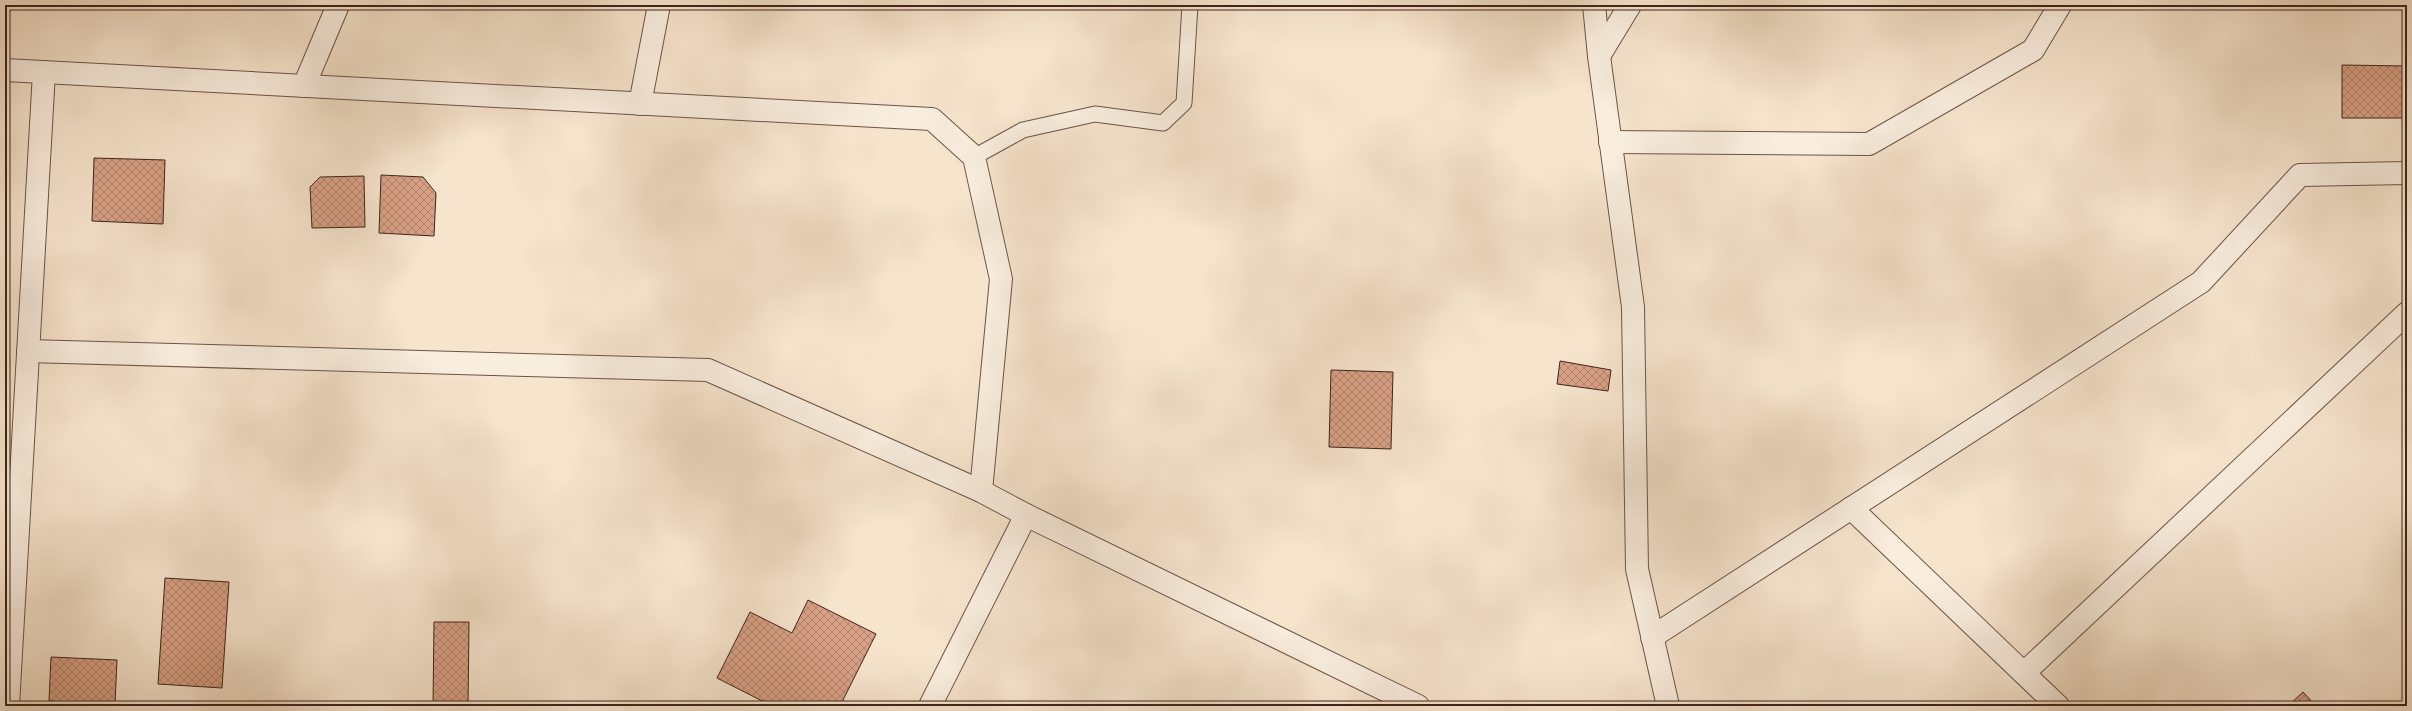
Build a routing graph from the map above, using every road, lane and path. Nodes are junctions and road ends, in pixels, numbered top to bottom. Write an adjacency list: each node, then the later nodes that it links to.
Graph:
1 (338, 5): 10 (street)
2 (659, 5): 11 (street)
3 (1190, 5): 13 (lane)
4 (1594, 5): 7 (street)
5 (1630, 5): 7 (street)
6 (2060, 5): 12 (street)
7 (1599, 56): 12 (street)
8 (5, 70): 9 (street)
9 (44, 72): 10 (street); 16 (street)
10 (304, 86): 11 (street)
11 (640, 104): 13 (street)
12 (1610, 142): 20 (street)
13 (974, 157): 17 (street)
14 (2407, 173): 18 (street)
15 (2407, 313): 21 (street)
16 (28, 351): 17 (street); 22 (street)
17 (981, 491): 19 (street)
18 (1851, 508): 20 (street); 21 (street)
19 (1026, 515): 23 (street); 24 (street)
20 (1652, 637): 25 (street)
21 (2024, 673): 26 (street)
22 (8, 706)
23 (930, 706)
24 (1418, 706)
25 (1668, 706)
26 (2058, 706)

